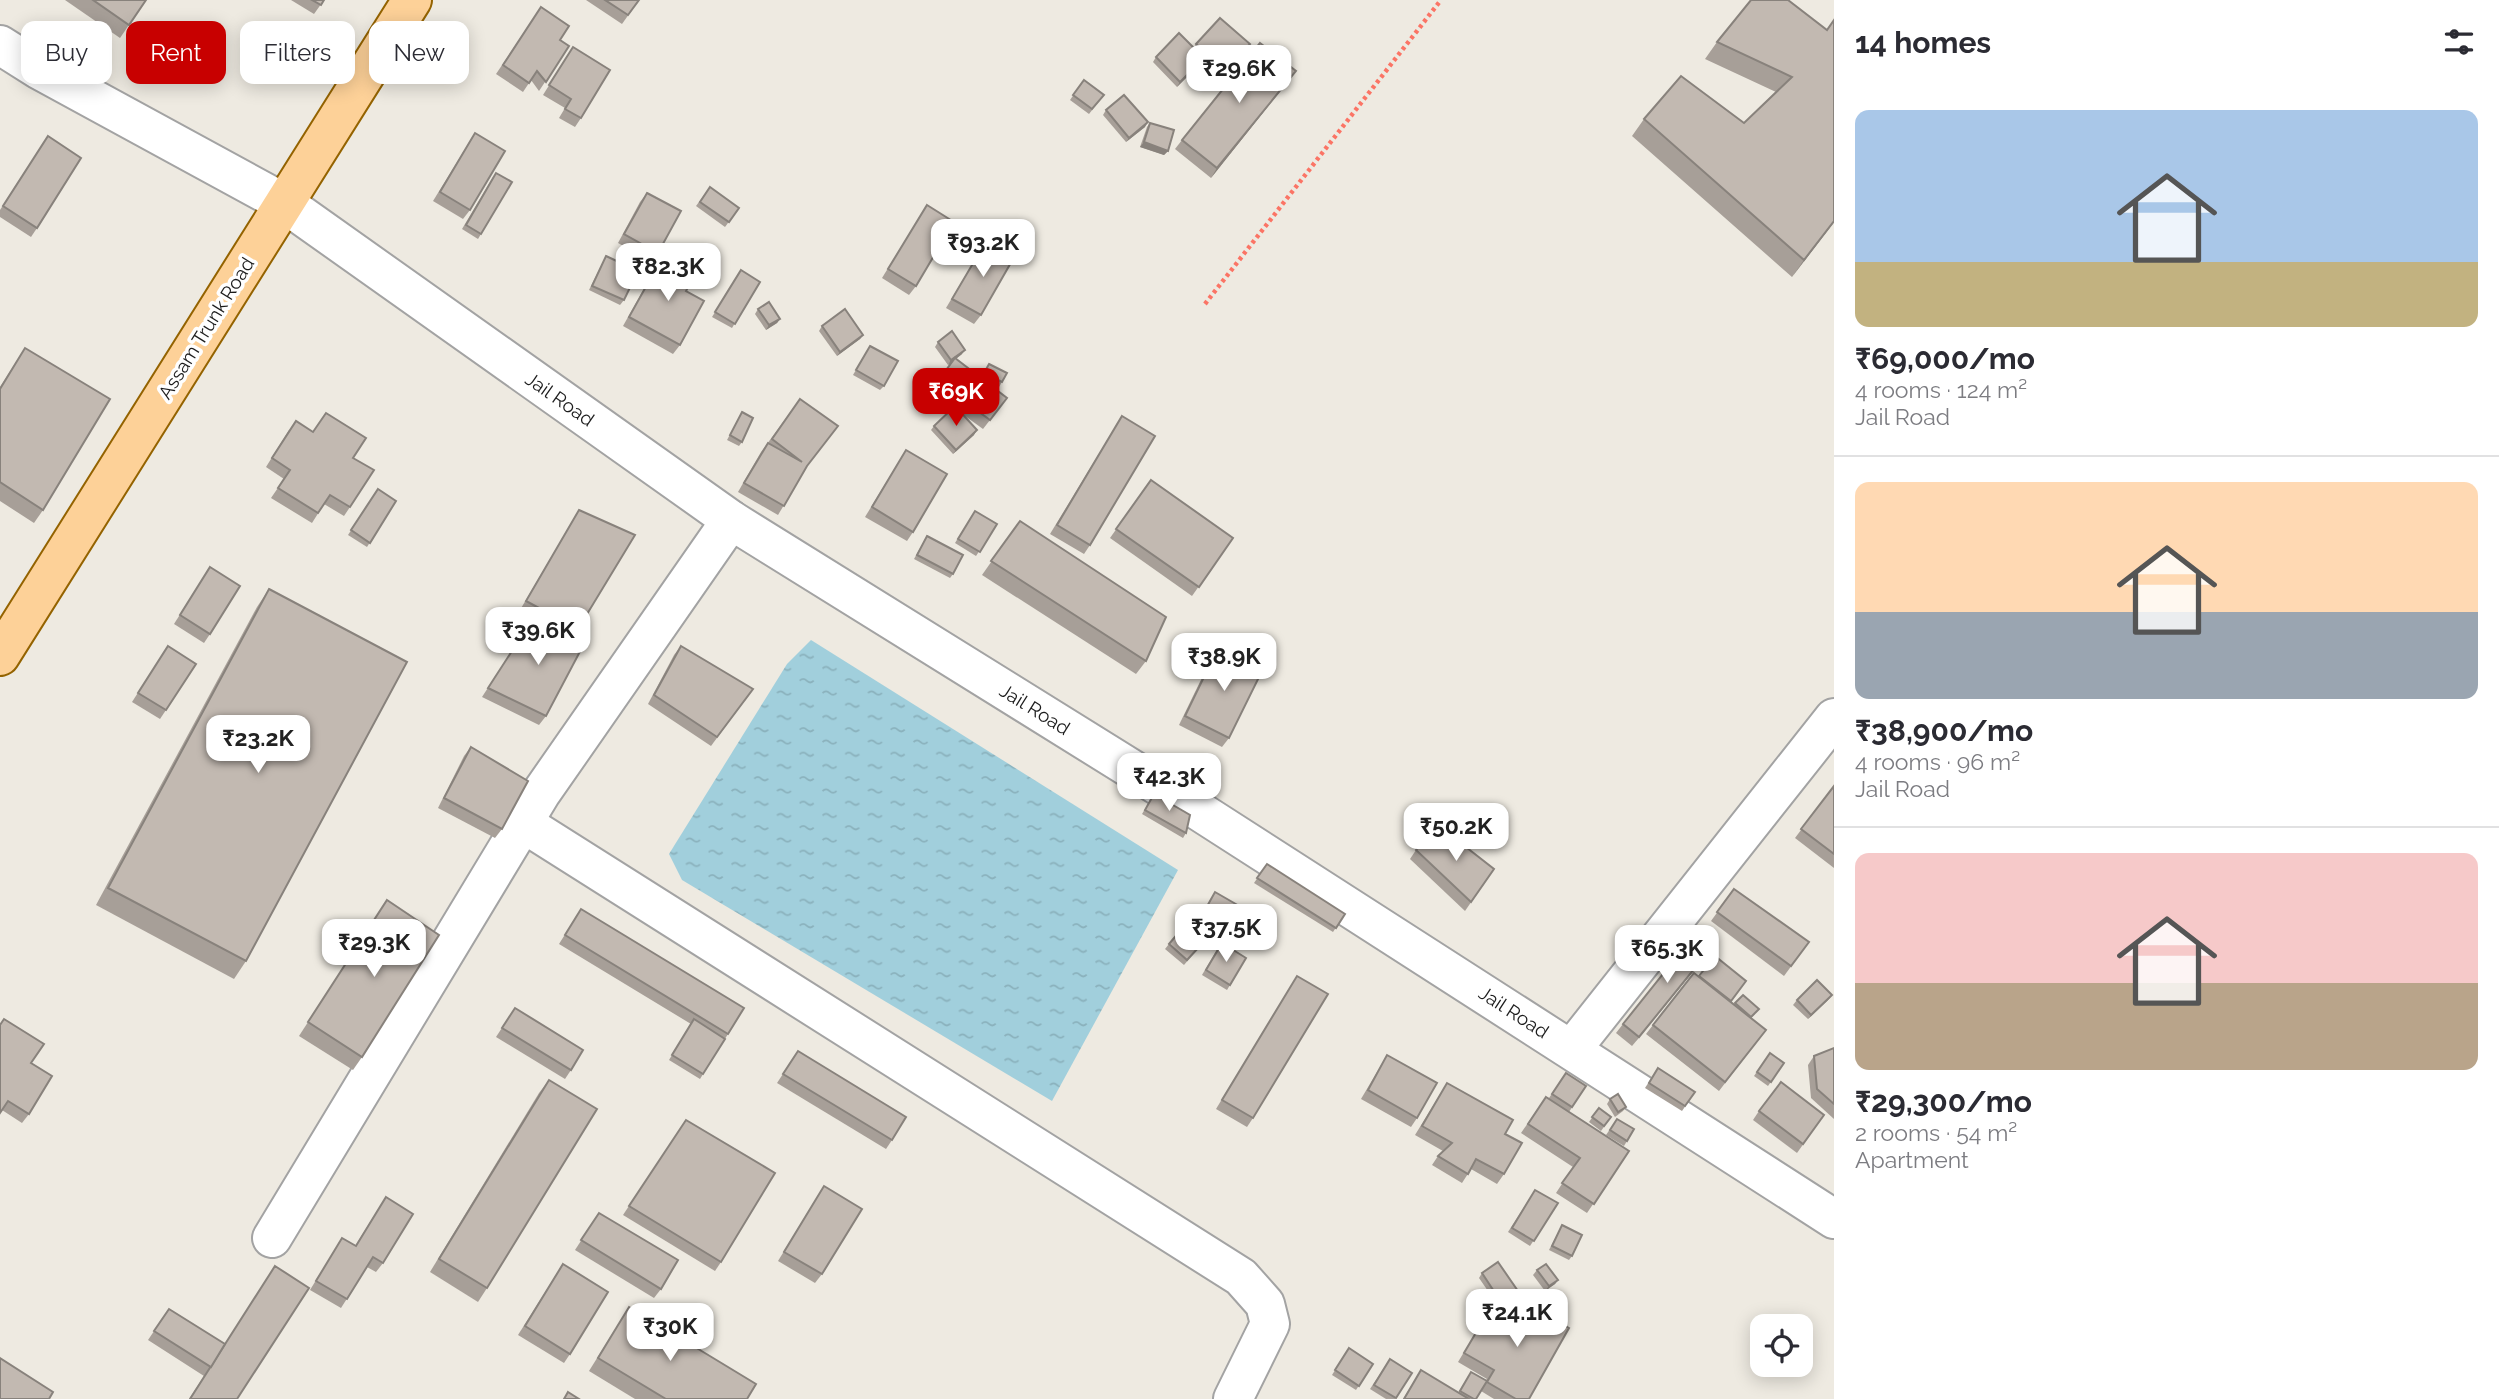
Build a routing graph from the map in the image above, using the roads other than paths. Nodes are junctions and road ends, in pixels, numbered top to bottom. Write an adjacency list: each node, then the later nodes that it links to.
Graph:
1 (411, 0): 3 (main road, Assam Trunk Road)
2 (0, 45): 3 (street, Jail Road)
3 (284, 203): 4 (street, Jail Road); 5 (main road, Assam Trunk Road)
4 (731, 520): 7 (street); 8 (street, Jail Road)
5 (0, 656)
6 (1834, 718): 8 (street)
7 (523, 823): 10 (street); 11 (street)
8 (1572, 1049): 9 (street, Jail Road)
9 (1834, 1219)
10 (272, 1238)
11 (1233, 1399)

